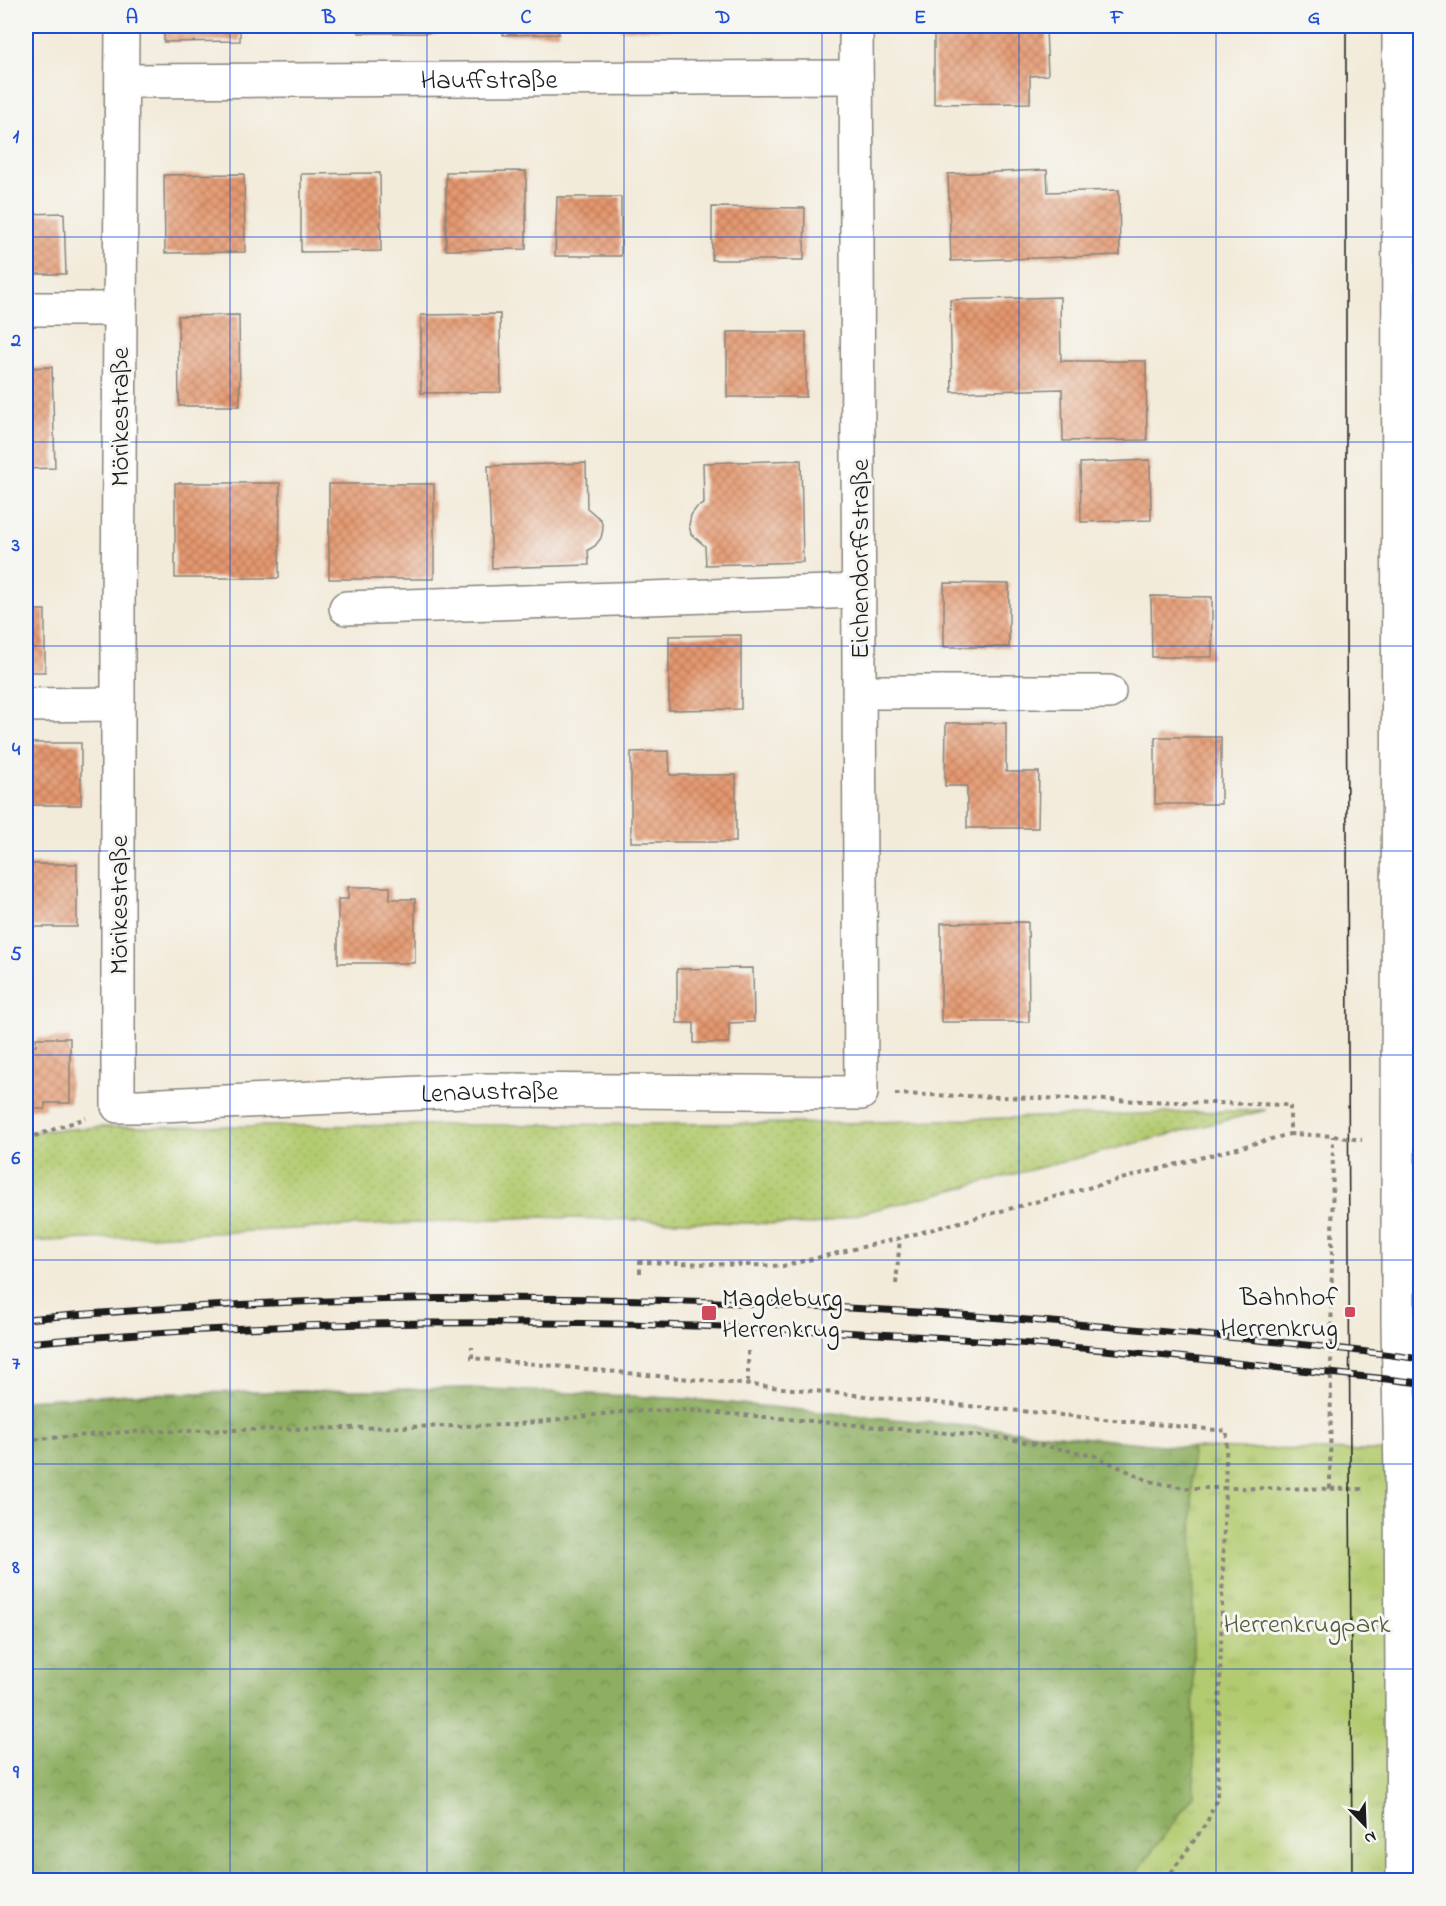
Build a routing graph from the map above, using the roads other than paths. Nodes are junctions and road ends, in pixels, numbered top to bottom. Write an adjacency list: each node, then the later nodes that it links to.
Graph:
1 (123, 26): 5 (street, Mörikestraße)
2 (856, 26): 4 (street, Eichendorffstraße)
3 (1398, 26): 16 (street)
4 (856, 77): 5 (street, Hauffstraße); 8 (street, Eichendorffstraße)
5 (123, 81): 7 (street, Mörikestraße)
6 (26, 309): 7 (street, Mörikestraße)
7 (120, 309): 12 (street, Mörikestraße)
8 (859, 591): 9 (street); 10 (street, Eichendorffstraße)
9 (346, 608)
10 (860, 692): 11 (street); 14 (street, Eichendorffstraße)
11 (1109, 692)
12 (118, 704): 13 (street); 15 (street, Mörikestraße)
13 (26, 705)
14 (861, 1094): 15 (street, Lenaustraße)
15 (118, 1106)
16 (1403, 1881)

